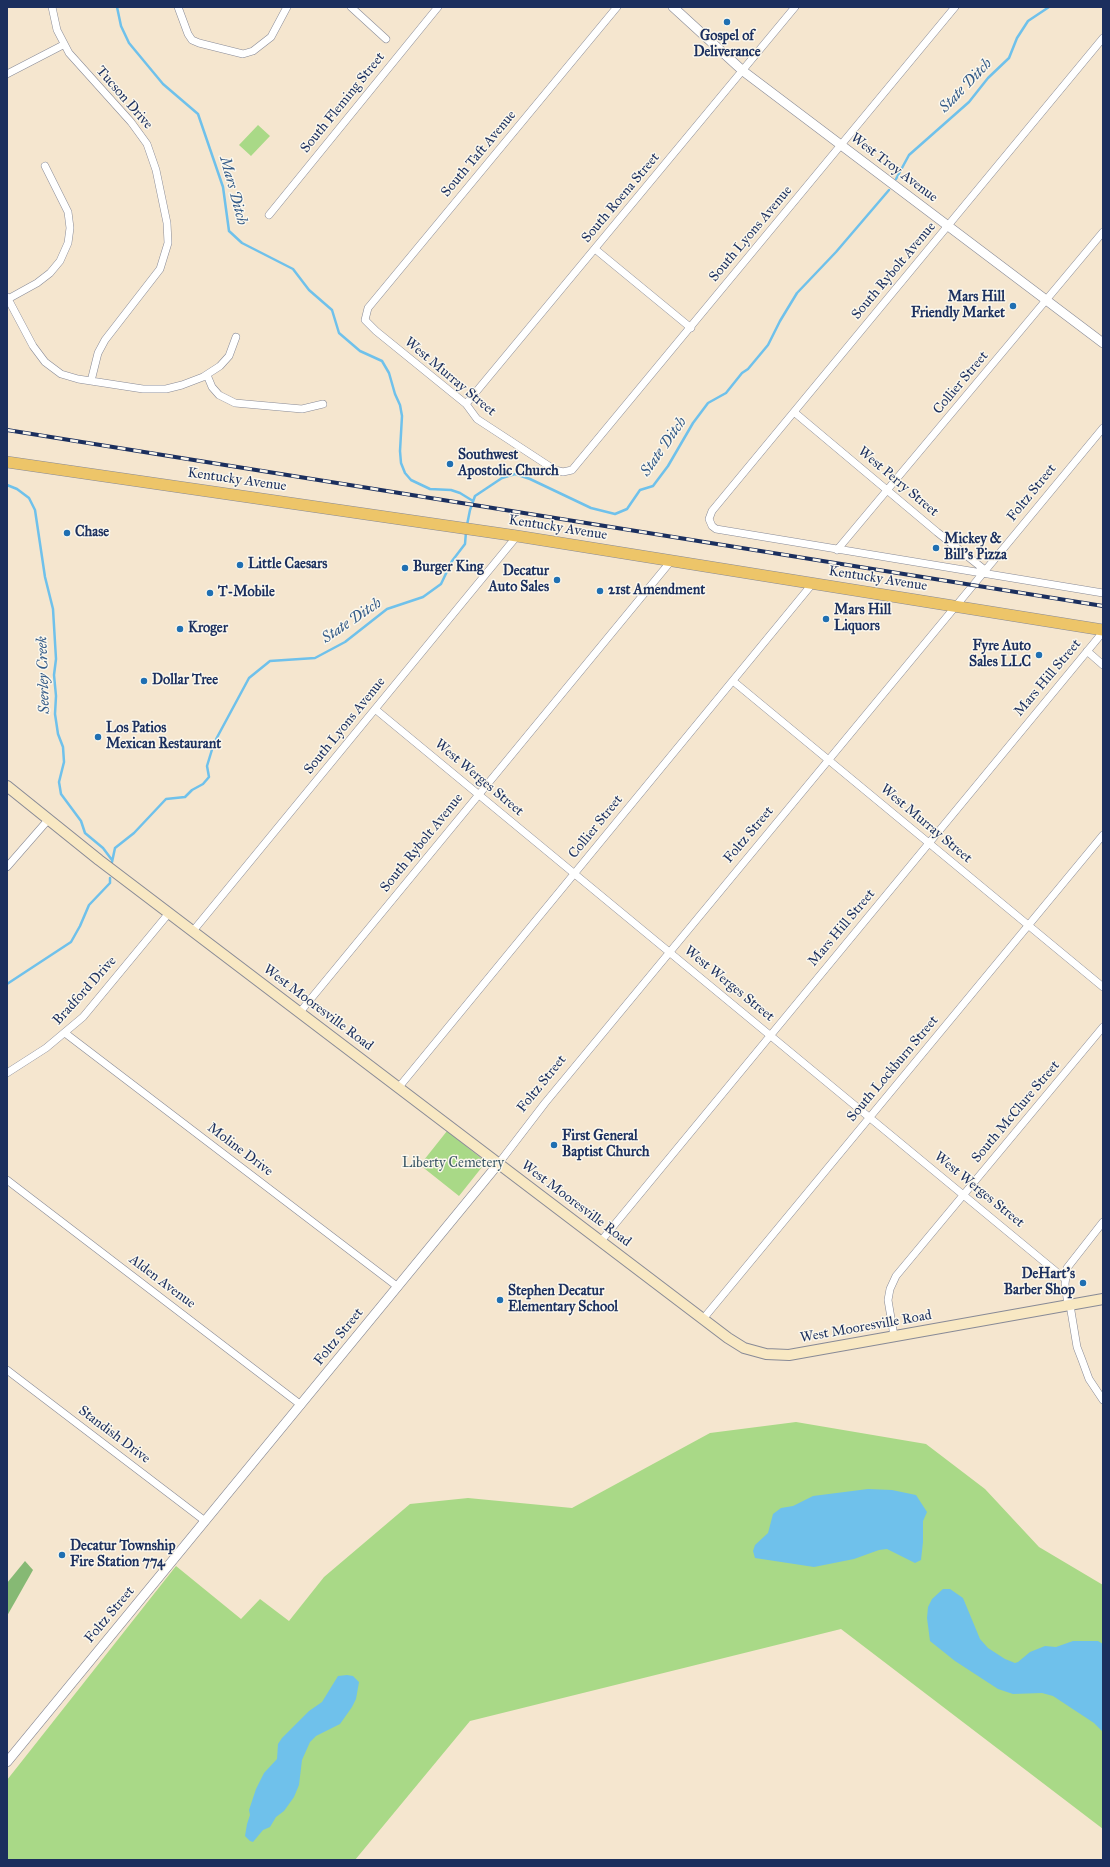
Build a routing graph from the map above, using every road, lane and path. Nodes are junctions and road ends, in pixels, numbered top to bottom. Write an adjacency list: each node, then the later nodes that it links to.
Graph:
1 (52, 7): 12 (street, Tucson Drive)
2 (178, 7): 3 (street)
3 (286, 7)
4 (351, 7): 11 (street)
5 (438, 7): 17 (street, South Fleming Street)
6 (617, 7): 23 (street, South Taft Avenue)
7 (673, 7): 13 (street, West Troy Avenue)
8 (795, 7): 13 (street, South Roena Street)
9 (955, 7): 15 (street, South Lyons Avenue)
10 (1103, 38): 18 (street, South Rybolt Avenue)
11 (386, 39)
12 (63, 45): 14 (street); 28 (street, Tucson Drive)
13 (743, 71): 15 (street, West Troy Avenue); 20 (street, South Roena Street)
14 (7, 74)
15 (841, 145): 18 (street, West Troy Avenue); 24 (street, South Lyons Avenue)
16 (45, 166): 21 (street)
17 (269, 215)
18 (948, 226): 22 (street, West Troy Avenue); 31 (street, South Rybolt Avenue)
19 (1103, 232): 22 (street, Collier Street)
20 (595, 249): 24 (street); 30 (street, South Roena Street)
21 (7, 298): 28 (street)
22 (1047, 300): 26 (street, West Troy Avenue); 35 (street, Collier Street)
23 (365, 320): 30 (street, West Murray Street)
24 (691, 328): 34 (street, South Lyons Avenue)
25 (236, 337): 27 (street)
26 (1103, 343)
27 (207, 375): 28 (street); 29 (street)
28 (91, 381)
29 (323, 404)
30 (466, 404): 34 (street, West Murray Street)
31 (794, 412): 35 (street, West Perry Street); 37 (street, South Rybolt Avenue)
32 (1103, 428): 39 (street, Foltz Street)
33 (7, 462): 36 (main road, Kentucky Avenue)
34 (563, 472)
35 (888, 491): 37 (street, Collier Street); 39 (street, West Perry Street)
36 (517, 536): 38 (main road, Kentucky Avenue); 47 (street, South Lyons Avenue)
37 (837, 550): 39 (street)
38 (670, 561): 40 (main road, Kentucky Avenue); 50 (street, South Rybolt Avenue)
39 (985, 572): 41 (street); 42 (street, Foltz Street)
40 (813, 583): 42 (main road, Kentucky Avenue); 46 (street, Collier Street)
41 (1103, 593)
42 (956, 607): 43 (main road, Kentucky Avenue); 48 (street, Foltz Street)
43 (1103, 631): 44 (street, Mars Hill Street)
44 (1086, 651): 45 (street); 53 (street, Mars Hill Street)
45 (1103, 665)
46 (733, 681): 48 (street, West Murray Street); 55 (street, Collier Street)
47 (376, 709): 50 (street, West Werges Street); 58 (street, South Lyons Avenue)
48 (829, 760): 53 (street, West Murray Street); 59 (street, Foltz Street)
49 (7, 786): 51 (main road, West Mooresville Road)
50 (479, 795): 55 (street, West Werges Street); 61 (street, South Rybolt Avenue)
51 (48, 820): 54 (street); 56 (main road, West Mooresville Road)
52 (1103, 835): 57 (street, South Lockburn Street)
53 (929, 843): 57 (street, West Murray Street); 64 (street, Mars Hill Street)
54 (7, 867)
55 (575, 873): 59 (street, West Werges Street); 66 (street, Collier Street)
56 (170, 913): 58 (main road, West Mooresville Road); 63 (street, Bradford Drive)
57 (1029, 926): 60 (street, West Murray Street); 67 (street, South Lockburn Street)
58 (193, 931): 61 (main road, West Mooresville Road)
59 (670, 952): 64 (street, West Werges Street); 68 (street, Foltz Street)
60 (1103, 987)
61 (300, 1012): 66 (main road, West Mooresville Road)
62 (1103, 1027): 70 (street, South McClure Street)
63 (65, 1033): 65 (street, Bradford Drive); 74 (street, Moline Drive)
64 (770, 1035): 67 (street, West Werges Street); 72 (street, Mars Hill Street)
65 (7, 1073)
66 (399, 1087): 68 (main road, West Mooresville Road)
67 (870, 1117): 70 (street, West Werges Street); 77 (street, South Lockburn Street)
68 (499, 1163): 72 (main road, West Mooresville Road); 74 (street, Foltz Street)
69 (7, 1180): 81 (street, Alden Avenue)
70 (964, 1194): 73 (street, West Werges Street); 78 (street, South McClure Street)
71 (1103, 1222): 73 (street)
72 (601, 1241): 77 (main road, West Mooresville Road)
73 (1066, 1278): 76 (street)
74 (398, 1287): 81 (street, Foltz Street)
75 (1103, 1299): 76 (main road, West Mooresville Road)
76 (1069, 1305): 78 (main road, West Mooresville Road); 80 (street)
77 (703, 1319): 78 (main road, West Mooresville Road)
78 (894, 1336)
79 (7, 1370): 82 (street, Standish Drive)
80 (1103, 1400)
81 (301, 1405): 82 (street, Foltz Street)
82 (205, 1521): 83 (street, Foltz Street)
83 (7, 1762)

